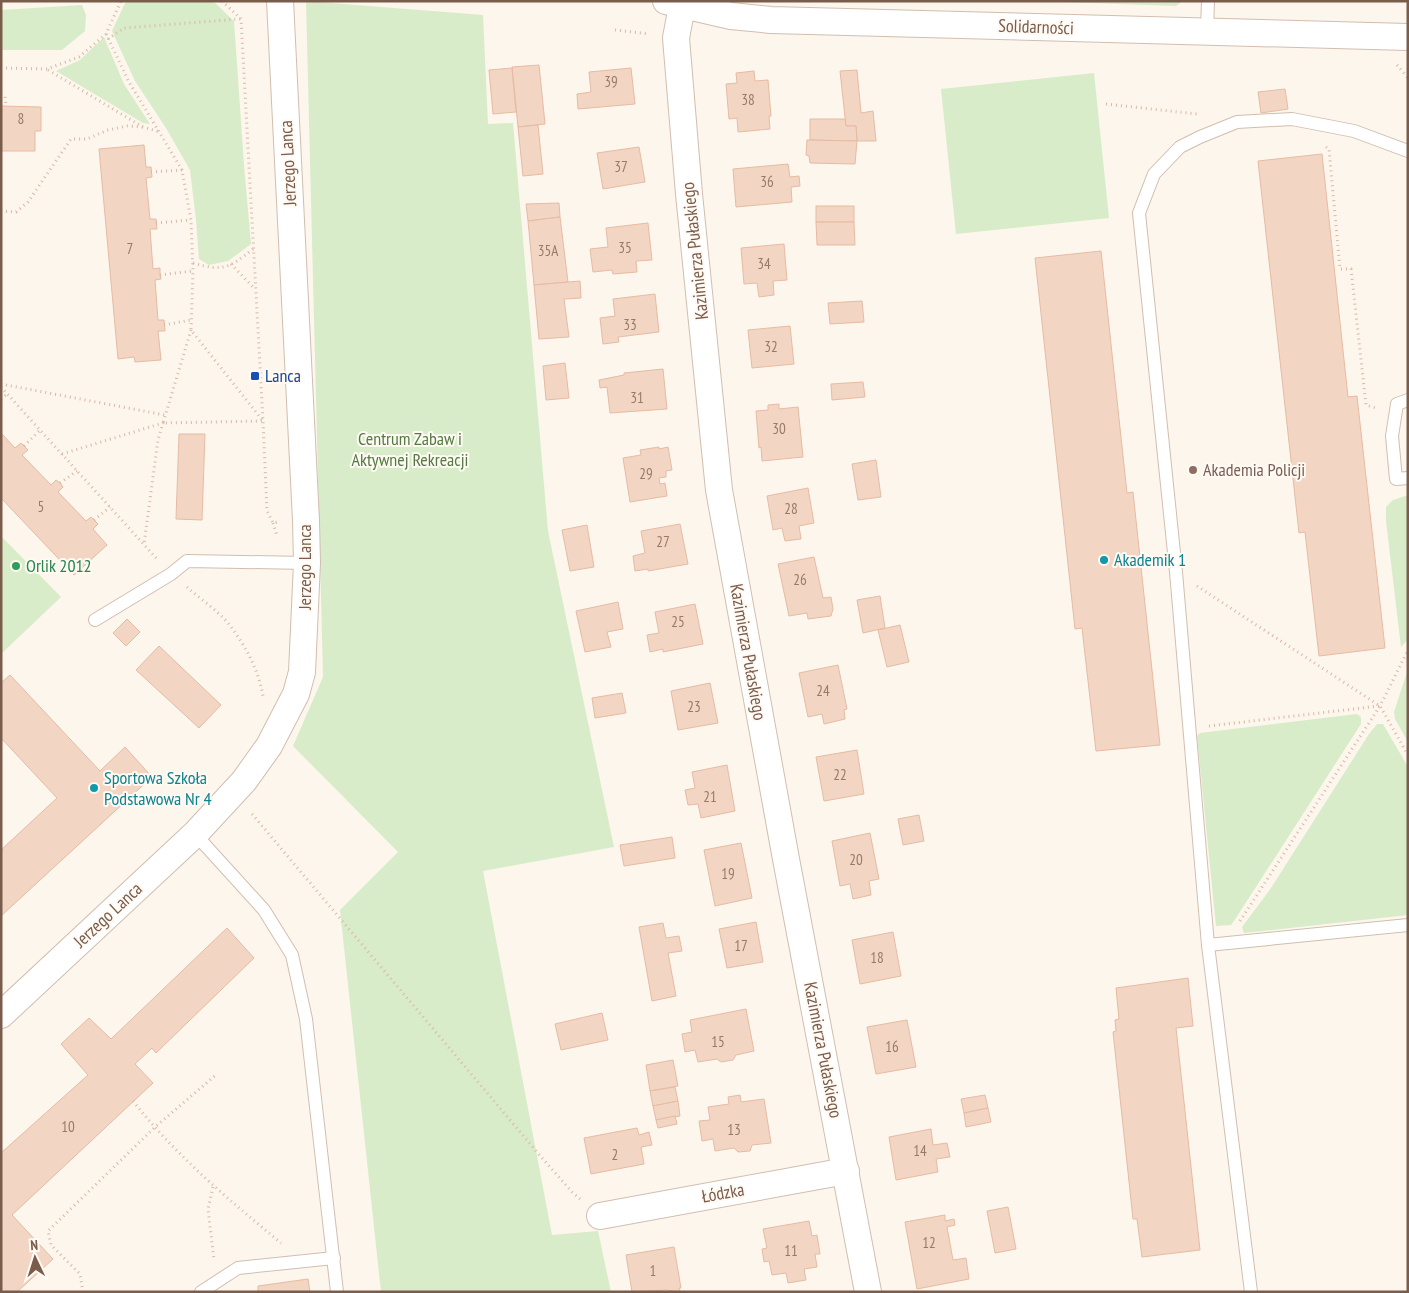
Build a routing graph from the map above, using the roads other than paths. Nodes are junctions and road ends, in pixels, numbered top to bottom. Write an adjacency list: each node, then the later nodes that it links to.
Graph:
1 (280, 1): 9 (street, Jerzego Lanca)
2 (1208, 1): 4 (lane)
3 (674, 4): 4 (street, Solidarności); 15 (street, Kazimierza Pułaskiego)
4 (1207, 31): 5 (street, Solidarności)
5 (1408, 37)
6 (1408, 151): 13 (lane)
7 (1408, 400): 8 (lane)
8 (1408, 478)
9 (307, 563): 10 (lane); 11 (street, Jerzego Lanca)
10 (95, 620)
11 (195, 834): 14 (street, Jerzego Lanca); 17 (lane)
12 (1408, 925): 13 (lane)
13 (1208, 945): 21 (lane)
14 (1, 1015)
15 (846, 1171): 16 (street, Łódzka); 20 (street, Kazimierza Pułaskiego)
16 (600, 1216)
17 (334, 1258): 18 (lane); 19 (lane)
18 (201, 1292)
19 (337, 1292)
20 (868, 1292)
21 (1251, 1292)

